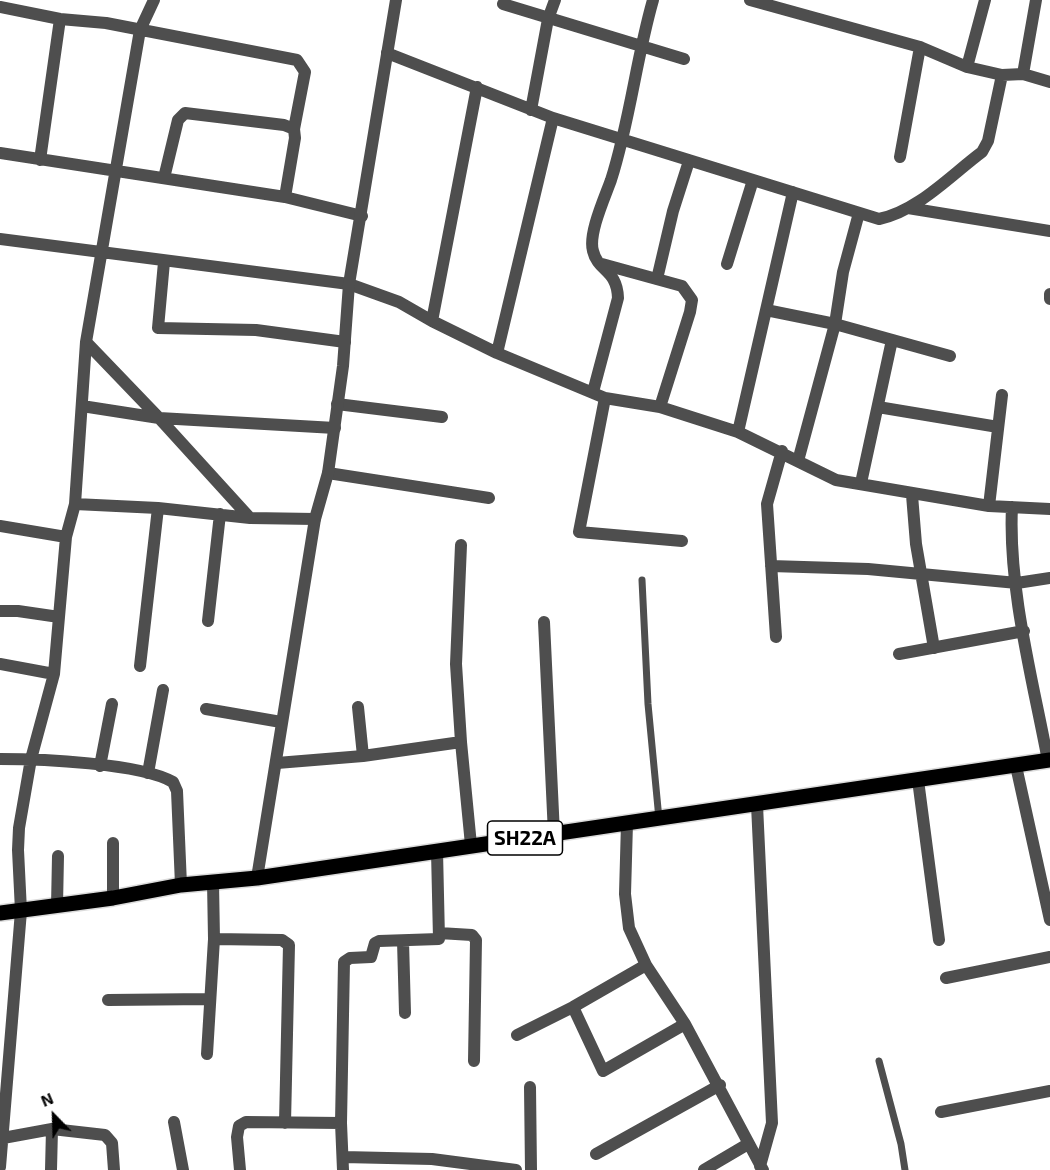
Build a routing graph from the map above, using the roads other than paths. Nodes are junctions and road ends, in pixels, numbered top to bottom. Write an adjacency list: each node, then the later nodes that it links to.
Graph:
1 (154, 0): 12 (street)
2 (396, 0): 15 (street)
3 (555, 0): 11 (street)
4 (653, 0): 13 (street)
5 (985, 0): 17 (street)
6 (1036, 0): 18 (street)
7 (759, 1): 14 (street)
8 (502, 4): 11 (street)
9 (0, 7): 10 (street)
10 (60, 19): 12 (street); 28 (street)
11 (548, 19): 13 (street); 22 (street)
12 (140, 30): 24 (street); 30 (street)
13 (640, 45): 16 (street); 25 (street)
14 (920, 47): 17 (street); 27 (street)
15 (387, 53): 21 (street); 37 (street)
16 (684, 59)
17 (967, 67): 19 (street)
18 (1023, 74): 19 (street); 20 (street)
19 (1002, 75): 35 (street)
20 (1050, 82)
21 (477, 87): 22 (street); 47 (street)
22 (531, 110): 23 (street)
23 (553, 118): 25 (street); 52 (street)
24 (294, 129): 31 (street); 34 (street)
25 (623, 141): 29 (street); 42 (street)
26 (0, 153): 28 (street)
27 (900, 157)
28 (40, 160): 30 (street)
29 (689, 161): 32 (street); 44 (street)
30 (118, 170): 31 (street); 40 (street)
31 (164, 178): 34 (street)
32 (753, 180): 33 (street); 43 (street)
33 (793, 192): 36 (street); 46 (street)
34 (285, 197): 37 (street)
35 (908, 208): 36 (street); 38 (street)
36 (859, 213): 48 (street)
37 (362, 216): 45 (street)
38 (1050, 231)
39 (0, 239): 40 (street)
40 (103, 253): 41 (street); 50 (street)
41 (164, 262): 45 (street); 51 (street)
42 (599, 263): 44 (street); 54 (street)
43 (727, 264)
44 (657, 279): 59 (street)
45 (349, 284): 47 (street); 51 (street)
46 (766, 310): 48 (street); 65 (street)
47 (432, 321): 52 (street)
48 (835, 324): 49 (street); 67 (street)
49 (892, 340): 53 (street); 60 (street)
50 (86, 342): 58 (street); 62 (street)
51 (345, 342): 57 (street)
52 (497, 353): 54 (street)
53 (950, 356)
54 (593, 392): 56 (street)
55 (1002, 395): 63 (street)
56 (605, 398): 59 (street); 82 (street)
57 (337, 404): 61 (street); 64 (street)
58 (82, 406): 62 (street); 72 (street)
59 (660, 407): 65 (street)
60 (878, 407): 63 (street); 69 (street)
61 (442, 417)
62 (159, 418): 64 (street); 78 (street)
63 (998, 427): 73 (street)
64 (335, 428): 68 (street)
65 (738, 432): 66 (street)
66 (782, 451): 67 (street); 84 (street)
67 (798, 461): 69 (street)
68 (328, 473): 71 (street); 79 (street)
69 (861, 483): 70 (street)
70 (912, 495): 73 (street); 85 (street)
71 (489, 498)
72 (75, 504): 75 (street); 81 (street)
73 (989, 506): 74 (street)
74 (1012, 507): 76 (street); 88 (street)
75 (158, 508): 77 (street); 98 (street)
76 (1050, 509)
77 (219, 514): 78 (street); 91 (street)
78 (250, 518): 79 (street)
79 (315, 519): 104 (street)
80 (0, 526): 81 (street)
81 (66, 537): 90 (street)
82 (682, 541)
83 (460, 545): 105 (street)
84 (771, 566): 85 (street); 94 (street)
85 (922, 575): 88 (street); 95 (street)
86 (1050, 578): 88 (street)
87 (642, 580): 116 (lane)
88 (1017, 583): 93 (street)
89 (0, 611): 90 (street)
90 (59, 617): 99 (street)
91 (208, 621)
92 (544, 622): 118 (street)
93 (1024, 631): 95 (street); 109 (street)
94 (776, 637)
95 (934, 648): 96 (street)
96 (899, 654)
97 (0, 664): 99 (street)
98 (140, 666)
99 (54, 674): 108 (street)
100 (163, 690): 113 (street)
101 (112, 704): 111 (street)
102 (358, 707): 106 (street)
103 (206, 709): 104 (street)
104 (281, 722): 110 (street)
105 (461, 742): 106 (street); 120 (street)
106 (363, 756): 110 (street)
107 (0, 759): 108 (street)
108 (31, 759): 111 (street); 128 (street)
109 (1049, 761): 112 (main road, SH22A)
110 (277, 763): 123 (street)
111 (100, 765): 113 (street)
112 (1016, 766): 114 (main road, SH22A); 130 (street)
113 (148, 773): 125 (street)
114 (918, 780): 115 (main road, SH22A); 133 (street)
115 (757, 805): 116 (main road, SH22A); 161 (street)
116 (659, 819): 117 (main road, SH22A)
117 (627, 823): 118 (main road, SH22A); 136 (street)
118 (554, 834): 120 (main road, SH22A)
119 (113, 843): 126 (street)
120 (471, 845): 121 (main road, SH22A)
121 (438, 851): 123 (main road, SH22A); 131 (street)
122 (58, 856): 127 (street)
123 (257, 878): 124 (main road, SH22A)
124 (213, 882): 125 (main road, SH22A); 132 (street)
125 (181, 885): 126 (main road, SH22A)
126 (113, 898): 127 (main road, SH22A)
127 (57, 906): 128 (main road, SH22A)
128 (21, 911): 129 (main road, SH22A); 155 (street)
129 (0, 913)
130 (1050, 920)
131 (439, 933): 134 (street); 145 (street)
132 (214, 939): 138 (street); 152 (street)
133 (939, 940)
134 (403, 941): 141 (street); 153 (street)
135 (1050, 957): 137 (street)
136 (646, 965): 140 (street); 142 (street)
137 (945, 978)
138 (208, 999): 139 (street); 144 (street)
139 (108, 1000)
140 (573, 1007): 142 (street); 143 (street)
141 (405, 1013)
142 (685, 1024): 147 (street)
143 (517, 1035)
144 (207, 1054)
145 (474, 1061)
146 (879, 1061): 169 (lane)
147 (720, 1085): 156 (street); 157 (street)
148 (530, 1087): 167 (street)
149 (1050, 1091): 150 (street)
150 (941, 1112)
151 (174, 1122): 164 (street)
152 (285, 1123): 153 (street); 165 (street)
153 (341, 1123): 158 (street)
154 (52, 1130): 155 (street); 162 (street); 163 (street)
155 (3, 1138): 159 (street)
156 (748, 1144): 161 (street); 168 (street)
157 (596, 1154)
158 (343, 1164): 160 (street)
159 (0, 1167)
160 (479, 1167): 166 (street)
161 (762, 1168)
162 (51, 1170)
163 (114, 1170)
164 (183, 1170)
165 (240, 1170)
166 (516, 1170)
167 (531, 1170)
168 (704, 1170)
169 (905, 1170)

